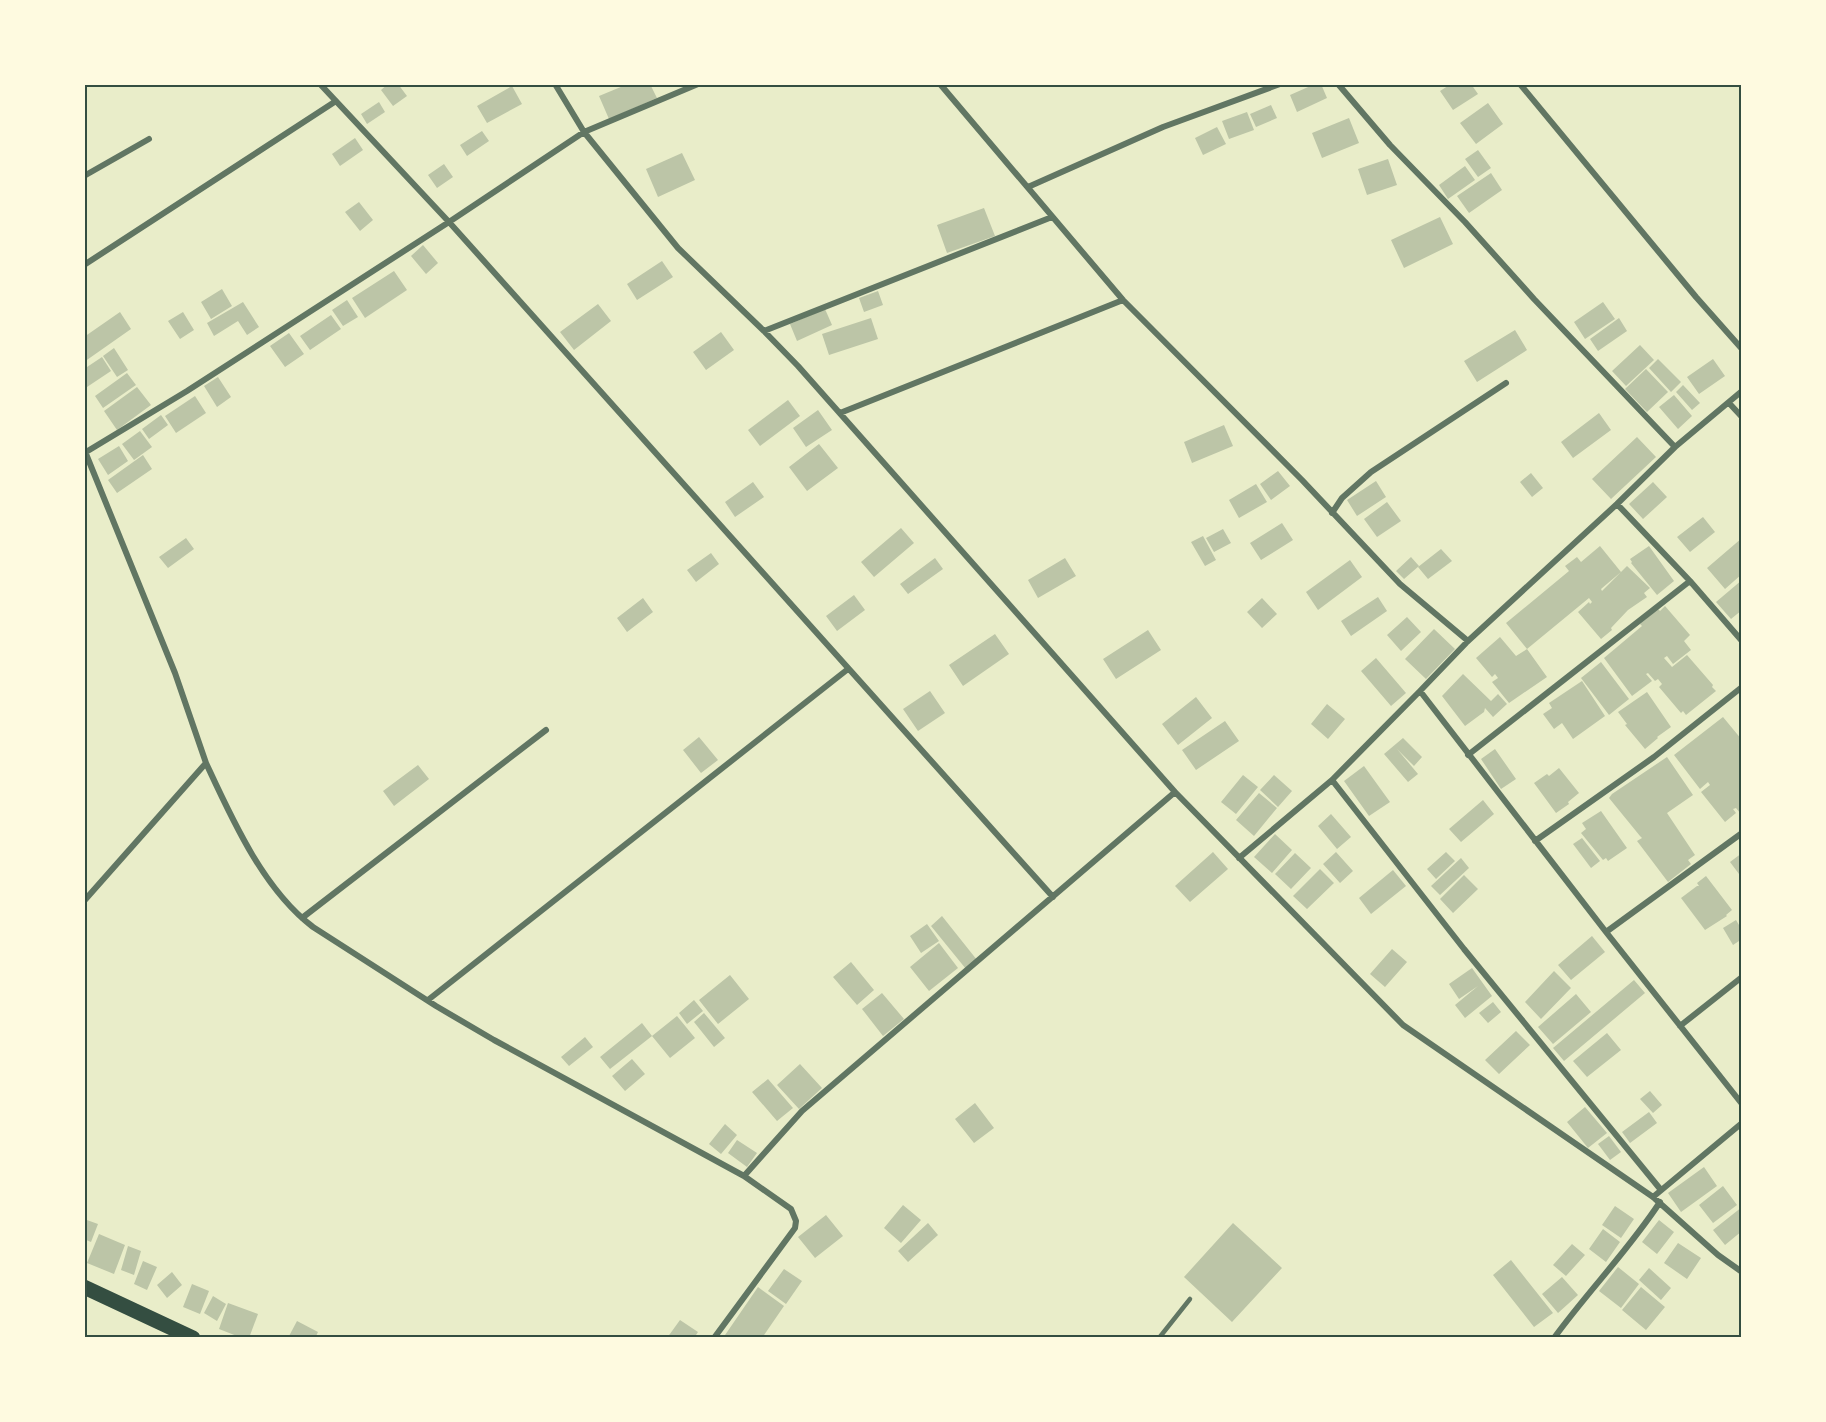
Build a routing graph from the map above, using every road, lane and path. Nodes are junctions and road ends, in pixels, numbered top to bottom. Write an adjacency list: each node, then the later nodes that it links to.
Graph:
1 (320, 84): 8 (street)
2 (555, 84): 9 (street)
3 (698, 84): 9 (street)
4 (940, 84): 12 (street)
5 (1280, 84): 12 (street)
6 (1338, 84): 24 (street)
7 (1520, 84): 18 (street)
8 (336, 101): 14 (street); 15 (street)
9 (584, 132): 14 (street); 17 (street)
10 (149, 139): 11 (street)
11 (84, 176)
12 (1028, 187): 13 (street)
13 (1052, 217): 16 (street); 17 (street)
14 (449, 222): 25 (street); 31 (street)
15 (84, 265)
16 (1123, 300): 22 (street); 27 (street)
17 (764, 331): 22 (street)
18 (1742, 349)
19 (1506, 383): 27 (street)
20 (1742, 391): 21 (street)
21 (1729, 402): 23 (street); 24 (street)
22 (840, 413): 38 (street)
23 (1742, 417)
24 (1675, 447): 26 (street)
25 (85, 450): 36 (street)
26 (1617, 504): 28 (street); 29 (street)
27 (1332, 513): 29 (street)
28 (1690, 580): 30 (street); 35 (street)
29 (1468, 641): 33 (street)
30 (1742, 641)
31 (848, 669): 42 (street); 47 (street)
32 (1742, 687): 40 (street)
33 (1420, 691): 35 (street); 37 (street)
34 (546, 730): 44 (street)
35 (1468, 755): 40 (street)
36 (206, 763): 43 (street); 44 (street)
37 (1332, 780): 41 (street); 52 (street)
38 (1175, 792): 41 (street); 42 (street)
39 (1742, 833): 45 (street)
40 (1534, 841): 45 (street)
41 (1239, 858): 53 (street)
42 (1053, 897): 51 (street)
43 (84, 901)
44 (302, 918): 47 (street)
45 (1606, 932): 48 (street)
46 (1742, 977): 48 (street)
47 (428, 1000): 51 (street)
48 (1680, 1026): 49 (street)
49 (1742, 1104)
50 (1742, 1123): 52 (street)
51 (744, 1176): 59 (street)
52 (1661, 1190): 53 (street)
53 (1653, 1197): 54 (street)
54 (1660, 1202): 55 (street); 61 (street)
55 (1742, 1272)
56 (84, 1287): 58 (highway)
57 (1190, 1299): 60 (lane)
58 (193, 1338)
59 (714, 1338)
60 (1159, 1338)
61 (1554, 1338)

